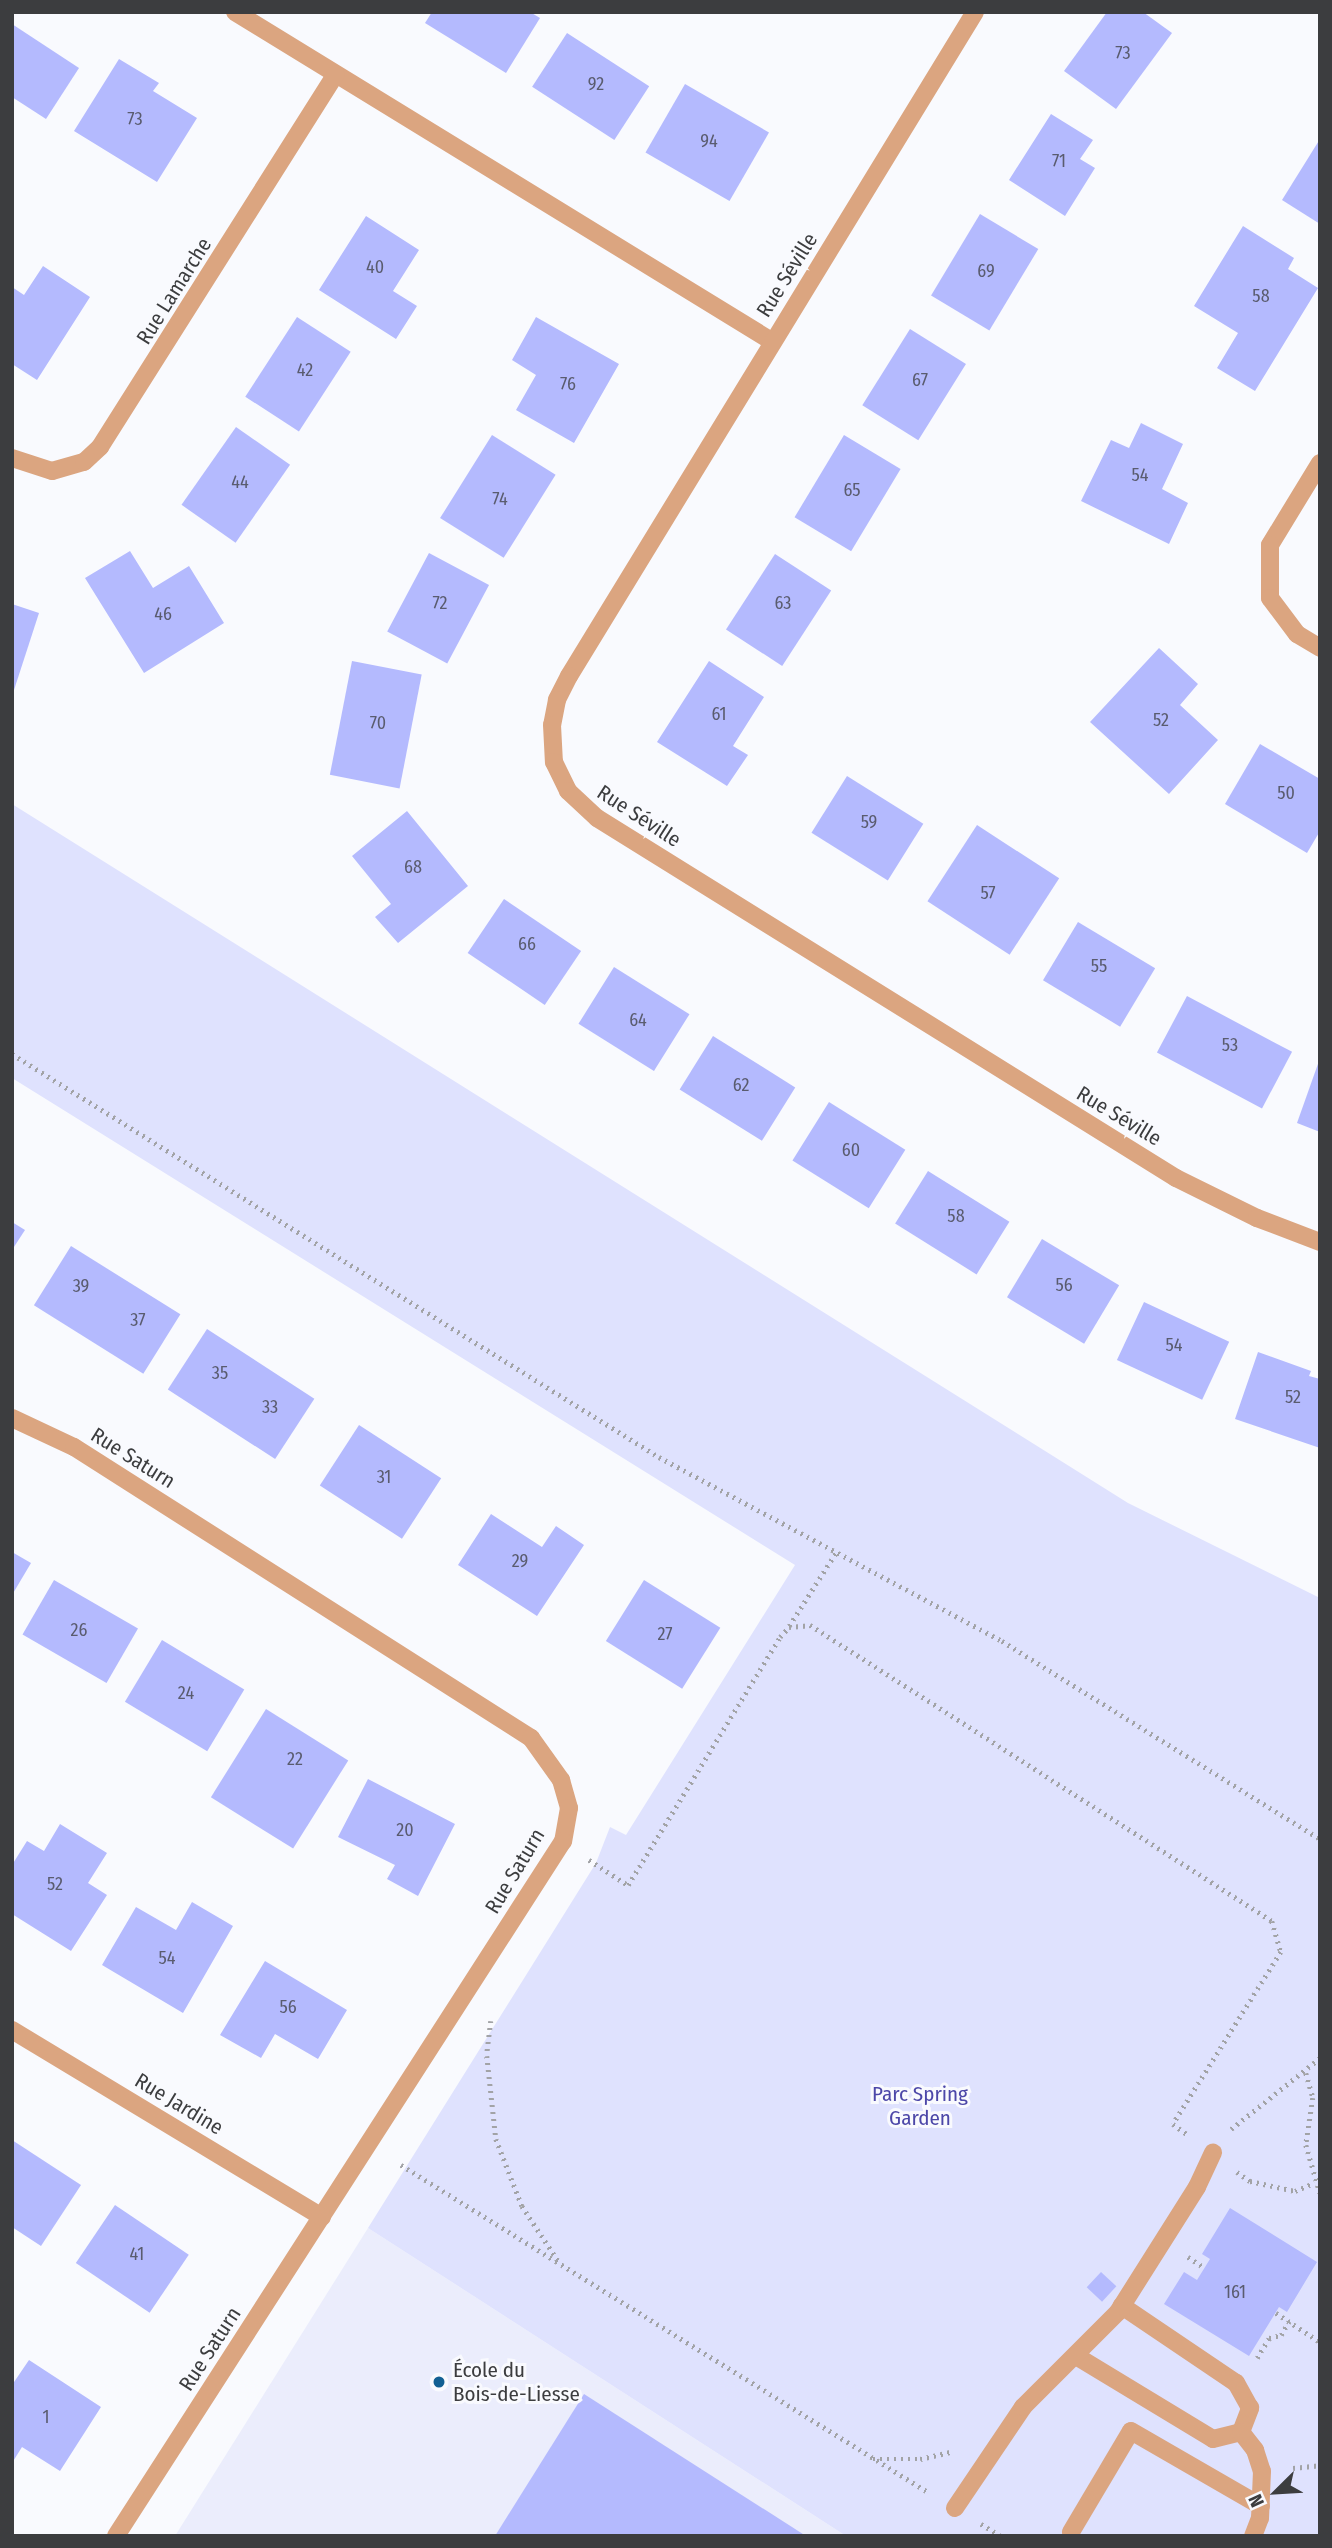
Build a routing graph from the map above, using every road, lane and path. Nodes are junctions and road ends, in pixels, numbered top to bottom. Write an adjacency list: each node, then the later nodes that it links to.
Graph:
1 (235, 12): 3 (street)
2 (975, 12): 4 (street, Rue Séville)
3 (336, 74): 4 (street); 5 (street, Rue Lamarche)
4 (773, 342): 9 (street, Rue Séville)
5 (12, 458)
6 (1320, 463): 7 (street)
7 (1320, 648)
8 (12, 1054): 11 (path)
9 (1320, 1242)
10 (12, 1418): 26 (street, Rue Saturn)
11 (838, 1550): 12 (path); 13 (path)
12 (789, 1626): 14 (path); 16 (path)
13 (1320, 1839)
14 (591, 1861)
15 (1259, 1968): 16 (path)
16 (1267, 1974): 21 (path)
17 (491, 2021): 27 (path)
18 (12, 2030): 26 (street, Rue Jardine)
19 (1320, 2058): 20 (path)
20 (1306, 2073): 21 (path); 24 (path)
21 (1213, 2153): 28 (street)
22 (401, 2165): 27 (path)
23 (1250, 2181): 24 (path)
24 (1314, 2183): 25 (path)
25 (1320, 2193)
26 (322, 2217): 42 (street, Rue Saturn)
27 (562, 2266): 36 (path)
28 (1122, 2306): 32 (street); 34 (street)
29 (1276, 2313): 30 (path)
30 (1289, 2321): 31 (path); 33 (path)
31 (1319, 2339)
32 (1076, 2356): 34 (street); 40 (street)
33 (1258, 2358)
34 (1241, 2432): 39 (street)
35 (959, 2448): 36 (path)
36 (872, 2459): 40 (path)
37 (1320, 2465): 38 (path)
38 (1284, 2469)
39 (1261, 2506): 41 (street); 43 (street)
40 (955, 2508)
41 (1071, 2532)
42 (116, 2536)
43 (1252, 2536)

